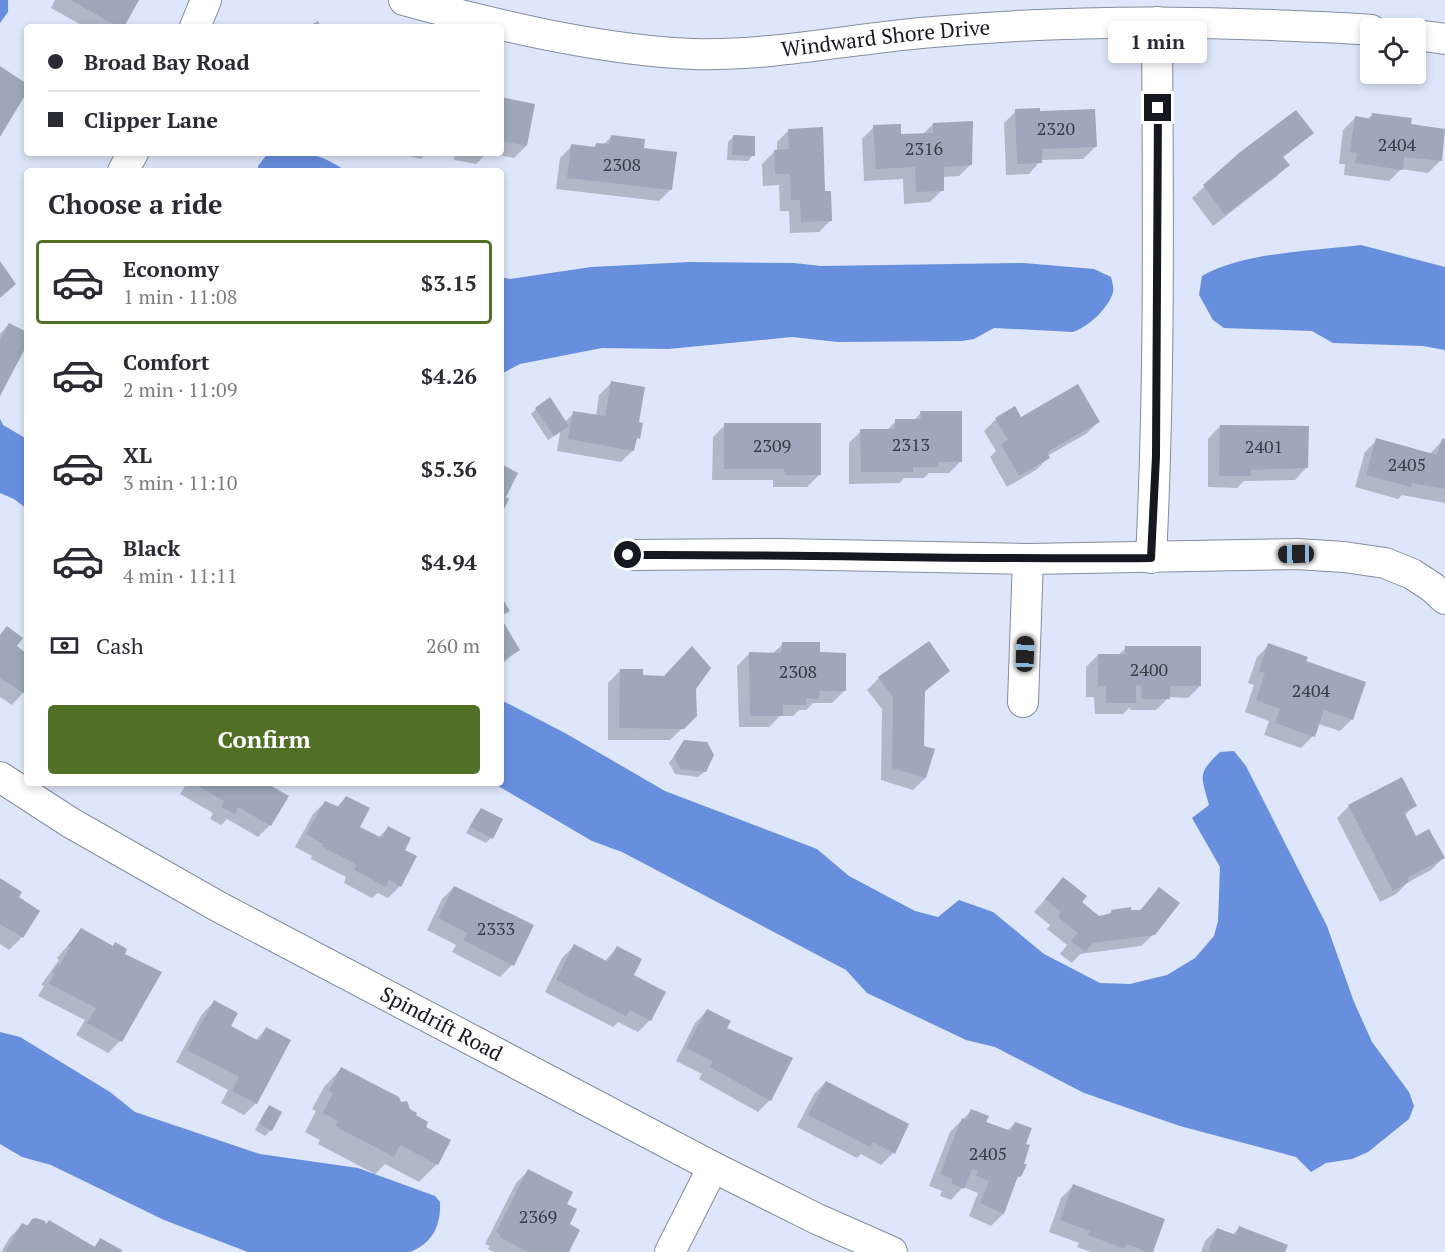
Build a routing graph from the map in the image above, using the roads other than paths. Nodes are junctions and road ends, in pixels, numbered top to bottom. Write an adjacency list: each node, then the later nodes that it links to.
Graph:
1 (206, 0): 4 (street)
2 (404, 0): 5 (street, Windward Shore Drive)
3 (1157, 22): 6 (street, Windward Shore Drive); 7 (street, Windward Shore Drive); 11 (street)
4 (196, 24)
5 (502, 24)
6 (504, 24)
7 (1360, 30)
8 (1426, 36): 9 (street)
9 (1445, 39)
10 (628, 555): 12 (street)
11 (1151, 558): 12 (street); 13 (street)
12 (1028, 559): 14 (street)
13 (1445, 599)
14 (1023, 702)
15 (0, 777): 16 (street, Spindrift Road)
16 (712, 1167): 17 (street); 18 (street, Spindrift Road)
17 (670, 1252)
18 (892, 1252)

